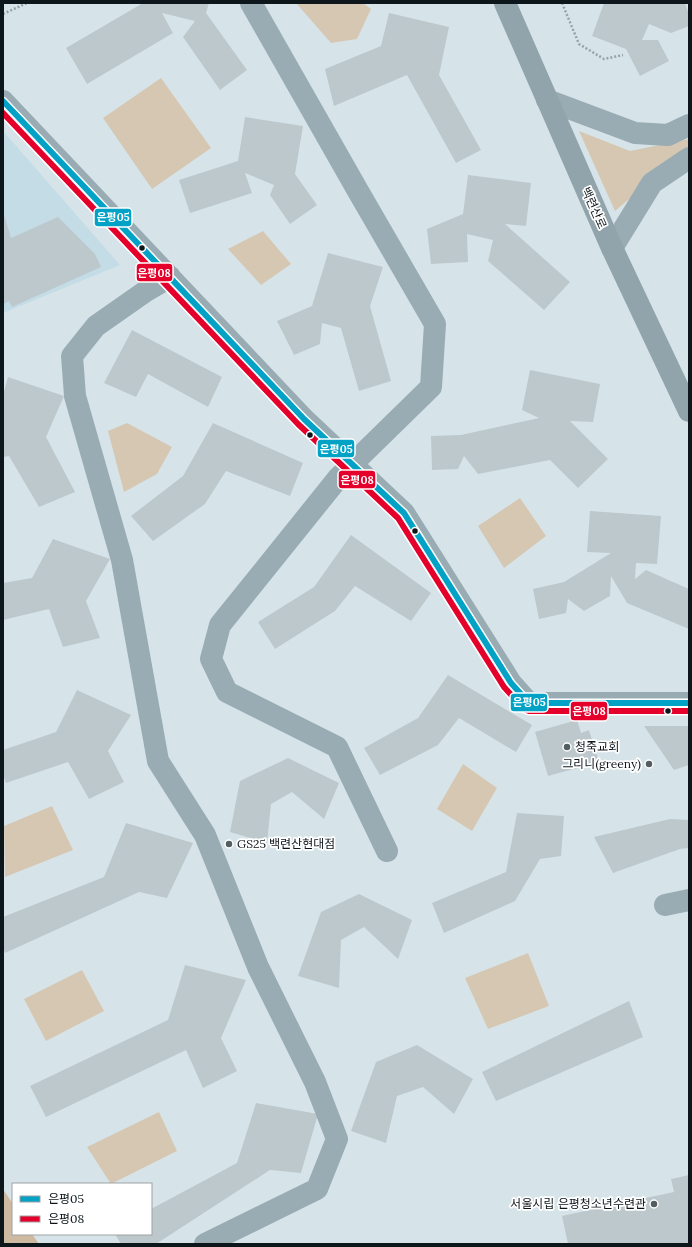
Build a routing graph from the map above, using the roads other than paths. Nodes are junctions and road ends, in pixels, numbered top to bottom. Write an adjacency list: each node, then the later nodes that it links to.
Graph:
1 (251, 3): 10 (street)
2 (505, 3): 4 (main road, 백련산로)
3 (3, 100): 8 (street)
4 (547, 100): 5 (street); 7 (main road, 백련산로)
5 (689, 125)
6 (689, 158): 7 (street)
7 (612, 248): 9 (main road, 백련산로)
8 (170, 277): 10 (street); 15 (street)
9 (689, 411)
10 (352, 464): 11 (street); 12 (street)
11 (689, 703)
12 (386, 851)
13 (689, 900): 14 (street)
14 (666, 905)
15 (205, 1244)

